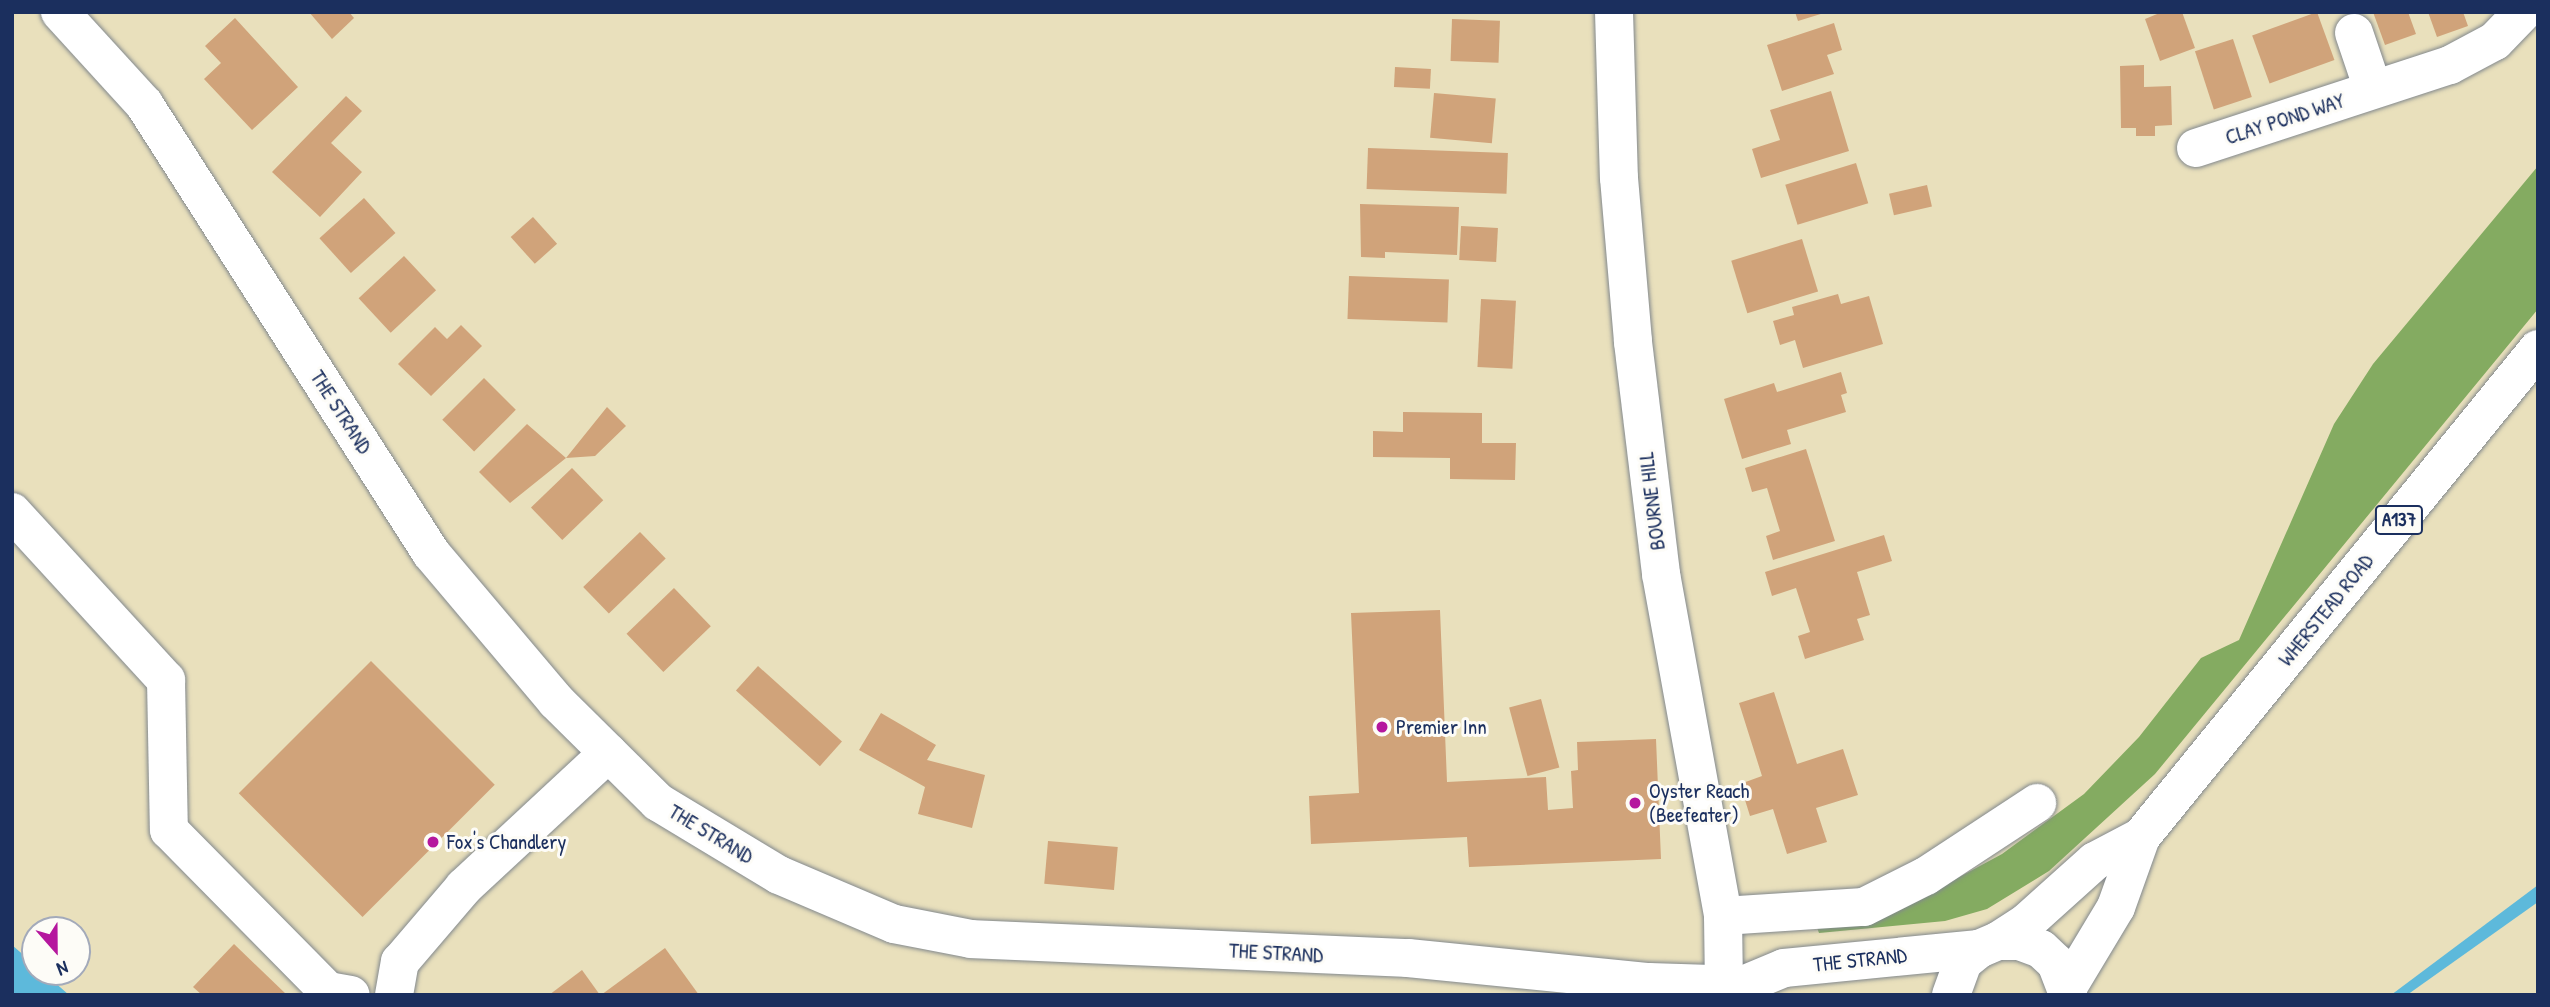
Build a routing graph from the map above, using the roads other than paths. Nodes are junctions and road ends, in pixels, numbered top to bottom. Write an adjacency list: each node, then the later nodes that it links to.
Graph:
1 (60, 12): 9 (main road, THE STRAND)
2 (1614, 12): 12 (main road, BOURNE HILL)
3 (2523, 12): 5 (main road, CLAY POND WAY)
4 (2354, 33): 5 (main road, CLAY POND WAY)
5 (2373, 89): 6 (main road, CLAY POND WAY)
6 (2196, 148)
7 (2538, 349): 11 (main road, WHERSTEAD ROAD / A137)
8 (12, 512): 17 (main road)
9 (608, 753): 14 (main road, THE STRAND); 18 (main road)
10 (2037, 803): 12 (main road)
11 (2141, 837): 13 (main road, A137); 16 (main road, A137)
12 (1723, 916): 15 (main road, BOURNE HILL)
13 (1988, 945): 15 (main road, THE STRAND); 16 (main road, A137); 19 (main road, A137)
14 (1545, 983): 15 (main road, THE STRAND)
15 (1743, 988)
16 (2068, 991)
17 (351, 995)
18 (394, 995)
19 (1951, 995)

